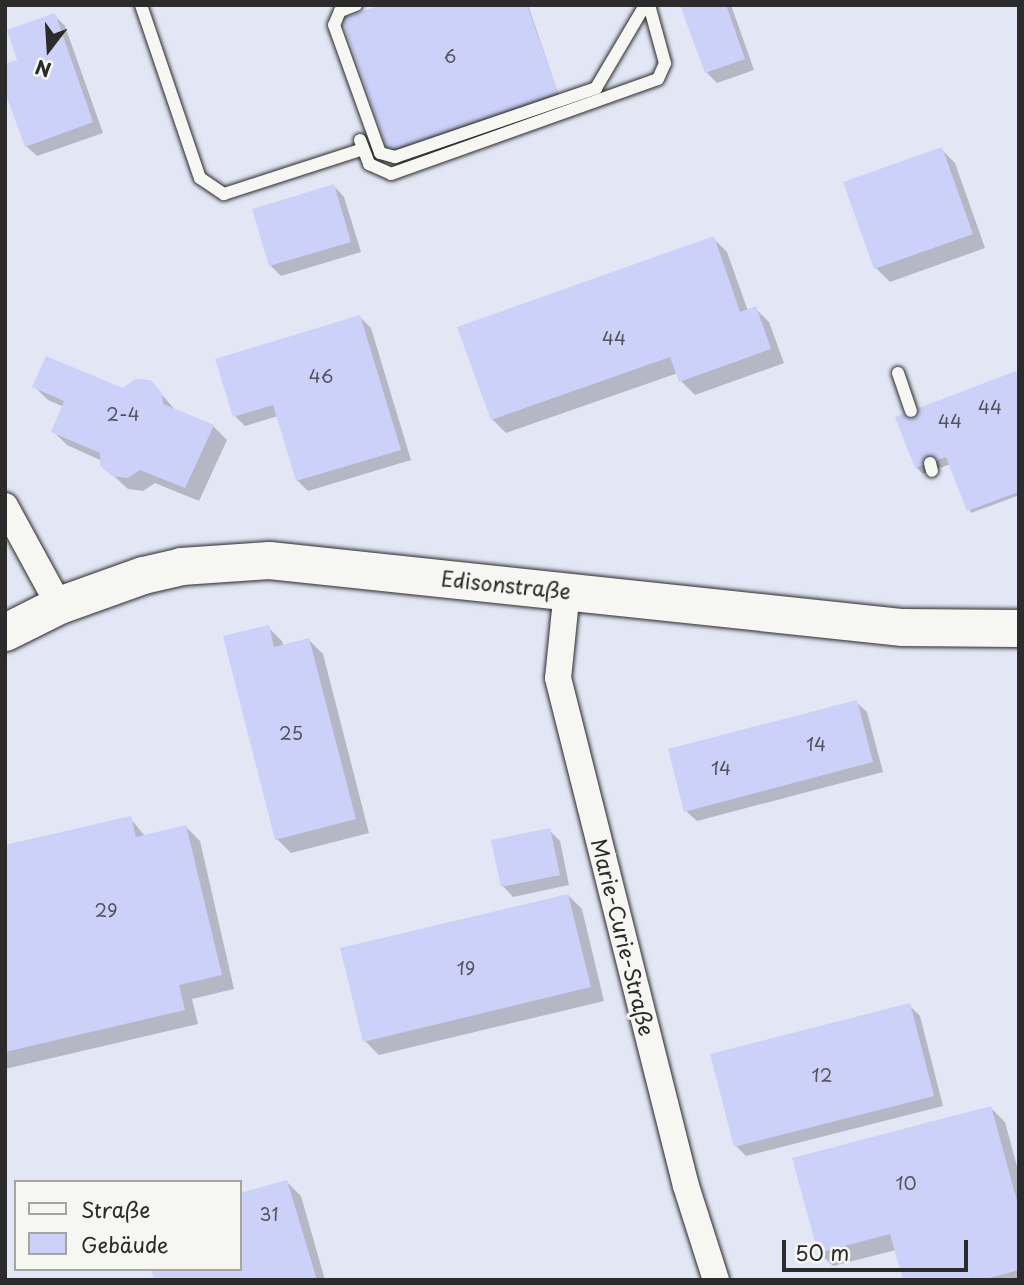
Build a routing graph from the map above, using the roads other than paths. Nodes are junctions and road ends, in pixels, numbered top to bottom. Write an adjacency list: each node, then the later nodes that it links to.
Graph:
1 (142, 5): 3 (lane)
2 (356, 5): 3 (lane)
3 (647, 5)
4 (898, 373): 5 (lane)
5 (911, 411)
6 (5, 506): 8 (street)
7 (567, 590): 8 (street, Edisonstraße); 9 (street, Edisonstraße); 11 (street, Marie-Curie-Straße)
8 (59, 605): 10 (street, Edisonstraße)
9 (1019, 628)
10 (5, 632)
11 (716, 1280)

